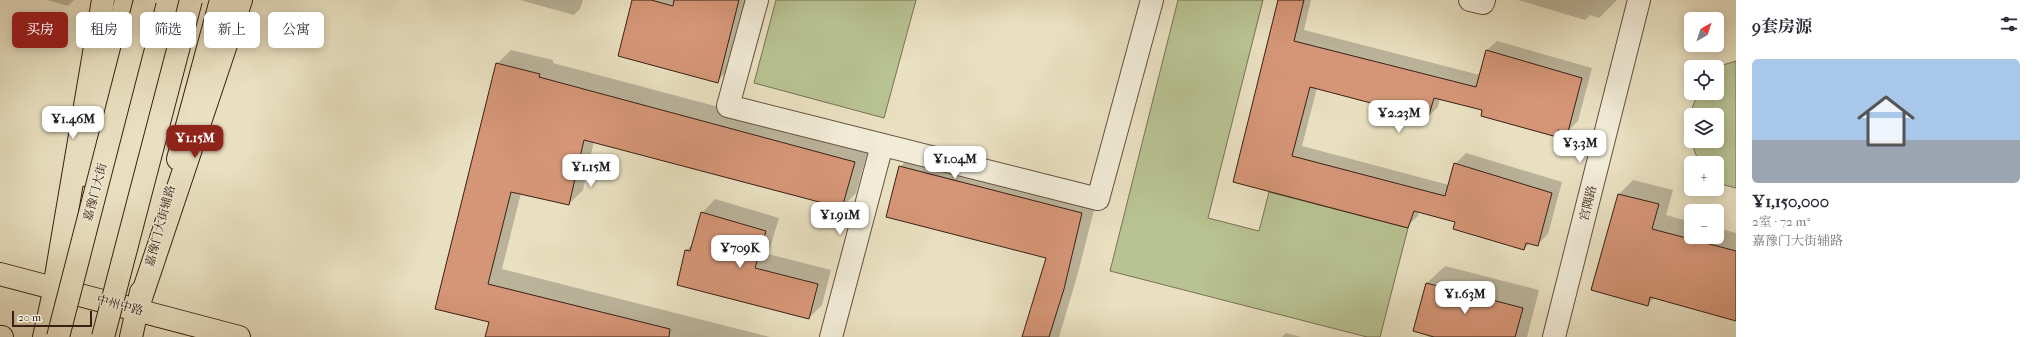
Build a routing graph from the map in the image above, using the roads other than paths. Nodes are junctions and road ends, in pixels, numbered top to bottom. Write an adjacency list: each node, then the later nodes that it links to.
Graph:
1 (103, 0): 14 (main road)
2 (126, 0): 14 (main road)
3 (145, 0): 17 (main road, 嘉豫门大街, bridge)
4 (190, 0): 18 (main road, bridge)
5 (221, 0): 15 (main road, 嘉豫门大街辅路)
6 (241, 0): 15 (main road)
7 (757, 0): 12 (street)
8 (1152, 0): 12 (street)
9 (1470, 0): 10 (street)
10 (1484, 0)
11 (1639, 0): 22 (street, 宫隅路)
12 (882, 145): 21 (street)
13 (0, 274): 14 (main road, 中州中路)
14 (54, 288): 15 (main road, 中州中路); 16 (main road)
15 (137, 310): 19 (main road, 嘉豫门大街辅路); 20 (main road, 中州中路)
16 (44, 337)
17 (58, 337)
18 (103, 337)
19 (131, 337)
20 (239, 337)
21 (832, 337)
22 (1554, 337)

